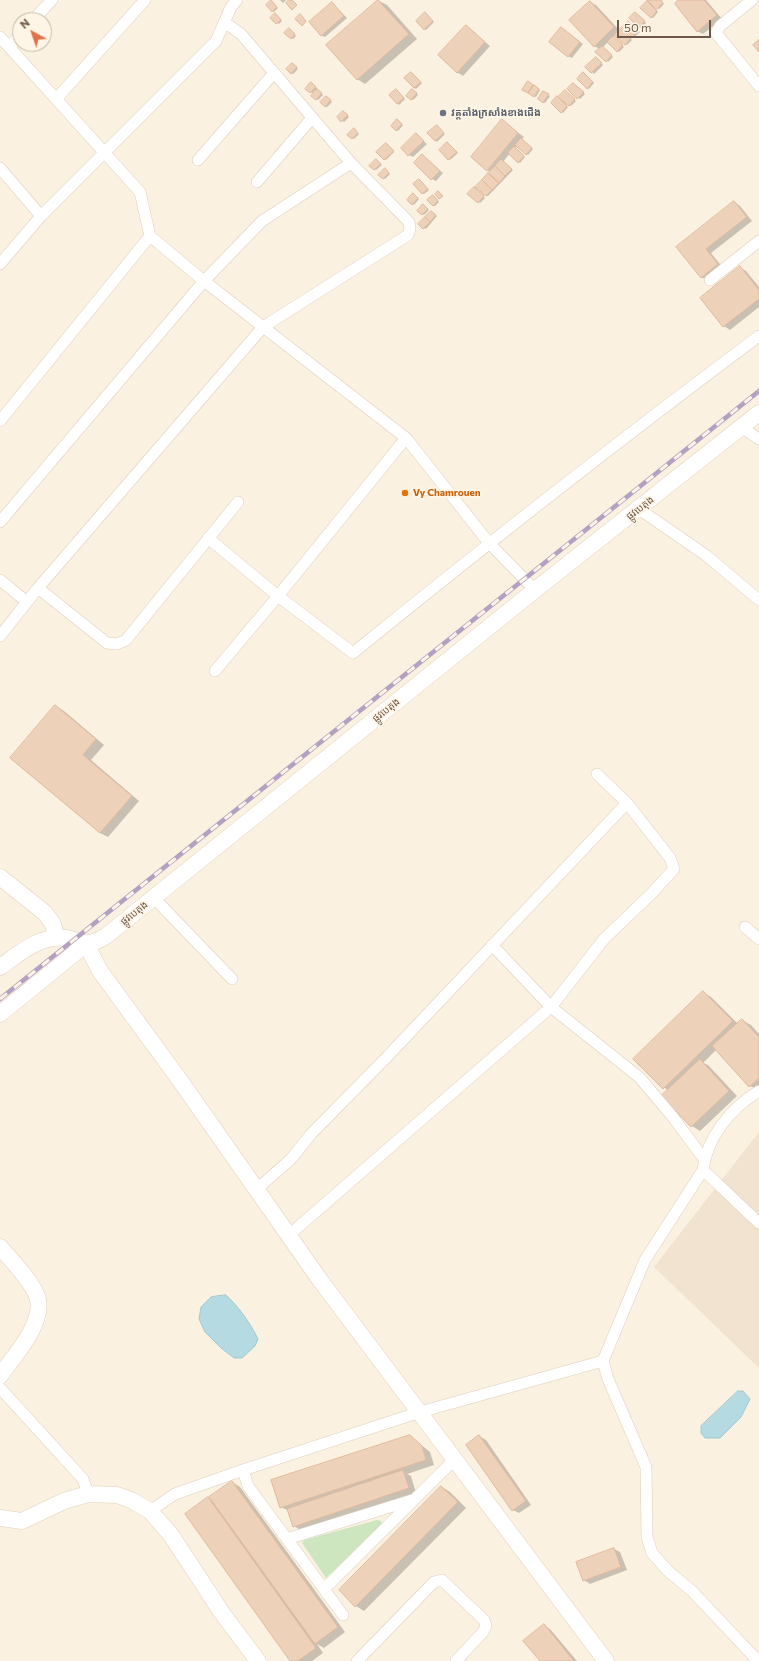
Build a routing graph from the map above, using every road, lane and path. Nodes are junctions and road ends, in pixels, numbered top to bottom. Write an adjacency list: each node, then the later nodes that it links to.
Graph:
1 (52, 0): 5 (street)
2 (145, 0): 12 (street)
3 (237, 0): 6 (street)
4 (752, 0): 11 (street)
5 (41, 12)
6 (224, 22): 10 (street); 14 (street)
7 (0, 37): 9 (street)
8 (12, 44): 9 (street)
9 (9, 47): 12 (street)
10 (274, 73): 13 (street); 15 (street)
11 (759, 86)
12 (57, 98): 14 (street)
13 (312, 118): 16 (street); 18 (street)
14 (104, 152): 19 (street); 20 (street)
15 (198, 160)
16 (351, 163): 24 (street); 25 (street)
17 (0, 168): 19 (street)
18 (257, 182)
19 (41, 216): 22 (street)
20 (150, 236): 24 (street); 28 (street)
21 (759, 241): 23 (street)
22 (0, 264)
23 (710, 280)
24 (204, 281): 25 (street); 34 (street)
25 (263, 327): 30 (street); 38 (street)
26 (759, 336): 36 (street)
27 (759, 413): 29 (street, ផ្លូវបេតុង)
28 (0, 421)
29 (741, 427): 31 (street); 33 (street, ផ្លូវបេតុង)
30 (406, 438): 36 (street); 40 (street)
31 (759, 439)
32 (238, 502): 35 (street)
33 (639, 509): 39 (street, ផ្លូវបេតុង); 41 (street)
34 (0, 522)
35 (208, 538): 38 (street); 40 (street)
36 (489, 543): 39 (street); 40 (street)
37 (0, 580): 42 (street)
38 (38, 588): 42 (street)
39 (535, 590): 48 (street, ផ្លូវបេតុង)
40 (278, 596): 44 (street)
41 (759, 600)
42 (27, 602): 43 (street)
43 (0, 636)
44 (215, 671)
45 (597, 774): 46 (street)
46 (627, 803): 53 (street); 56 (street)
47 (0, 877): 50 (street)
48 (153, 897): 52 (street, ផ្លូវបេតុង); 55 (street)
49 (745, 927): 51 (street)
50 (56, 937): 52 (street); 54 (street)
51 (759, 939)
52 (86, 944): 57 (street, ផ្លូវបេតុង); 61 (street)
53 (492, 945): 56 (street); 61 (street)
54 (0, 967)
55 (232, 979)
56 (551, 1007): 59 (street); 63 (street)
57 (0, 1014)
58 (759, 1091): 59 (street)
59 (704, 1159): 60 (street)
60 (703, 1170): 62 (street); 65 (street)
61 (257, 1189): 63 (street)
62 (759, 1223)
63 (289, 1235): 68 (street)
64 (0, 1247): 66 (street)
65 (603, 1361): 68 (street); 82 (street)
66 (0, 1376)
67 (0, 1388): 71 (street)
68 (420, 1412): 69 (street); 70 (street)
69 (454, 1460): 72 (street); 81 (street)
70 (243, 1470): 73 (street); 75 (street)
71 (88, 1494): 73 (street); 74 (street)
72 (414, 1500): 75 (street); 76 (street)
73 (150, 1511): 78 (street)
74 (0, 1518)
75 (287, 1539): 76 (street)
76 (324, 1589): 77 (street)
77 (344, 1615)
78 (258, 1661)
79 (357, 1661): 80 (street)
80 (456, 1661)
81 (606, 1661)
82 (758, 1661)

